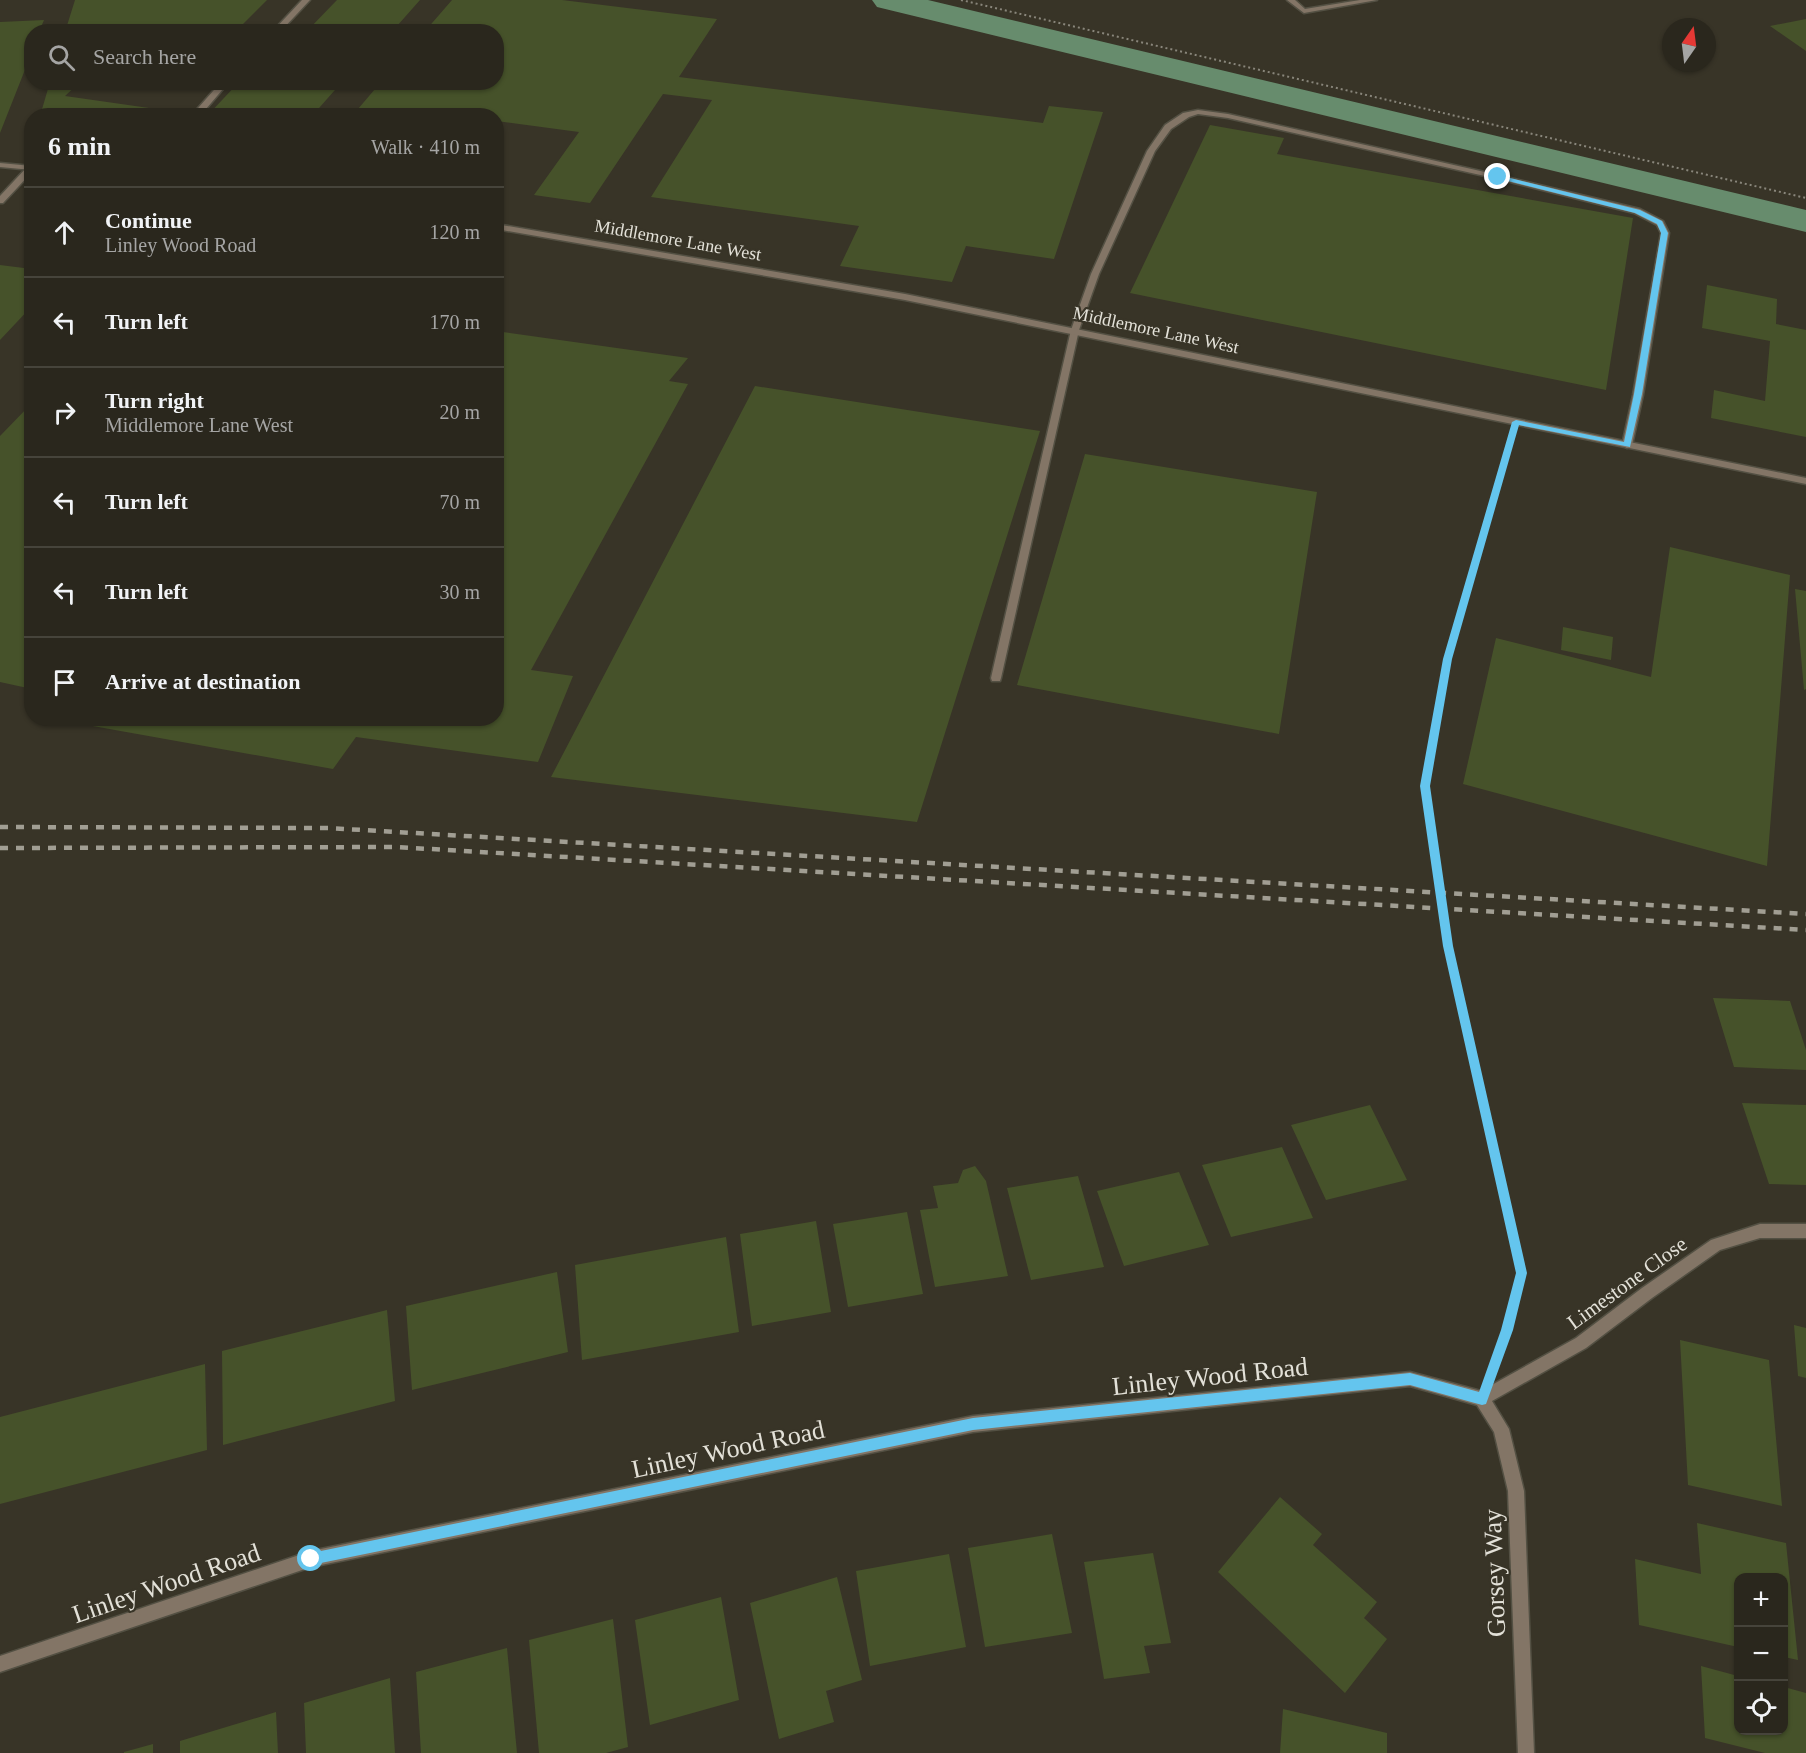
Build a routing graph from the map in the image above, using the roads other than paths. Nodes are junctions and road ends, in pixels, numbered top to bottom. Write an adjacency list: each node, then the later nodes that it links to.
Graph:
1 (306, 0): 4 (street)
2 (1291, 0): 3 (street)
3 (1373, 0)
4 (283, 24)
5 (219, 90): 6 (street)
6 (202, 108)
7 (0, 165): 8 (street)
8 (24, 167)
9 (24, 175): 10 (street)
10 (0, 201)
11 (504, 227): 12 (street, Middlemore Lane West)
12 (1075, 330): 13 (street, Middlemore Lane West); 13 (street); 15 (street)
13 (1627, 445): 14 (street, Middlemore Lane West)
14 (1806, 481)
15 (996, 678)
16 (1806, 1231): 17 (street, Limestone Close)
17 (1482, 1399): 18 (street, Linley Wood Road); 19 (street, Gorsey Way)
18 (0, 1664)
19 (1526, 1753)

